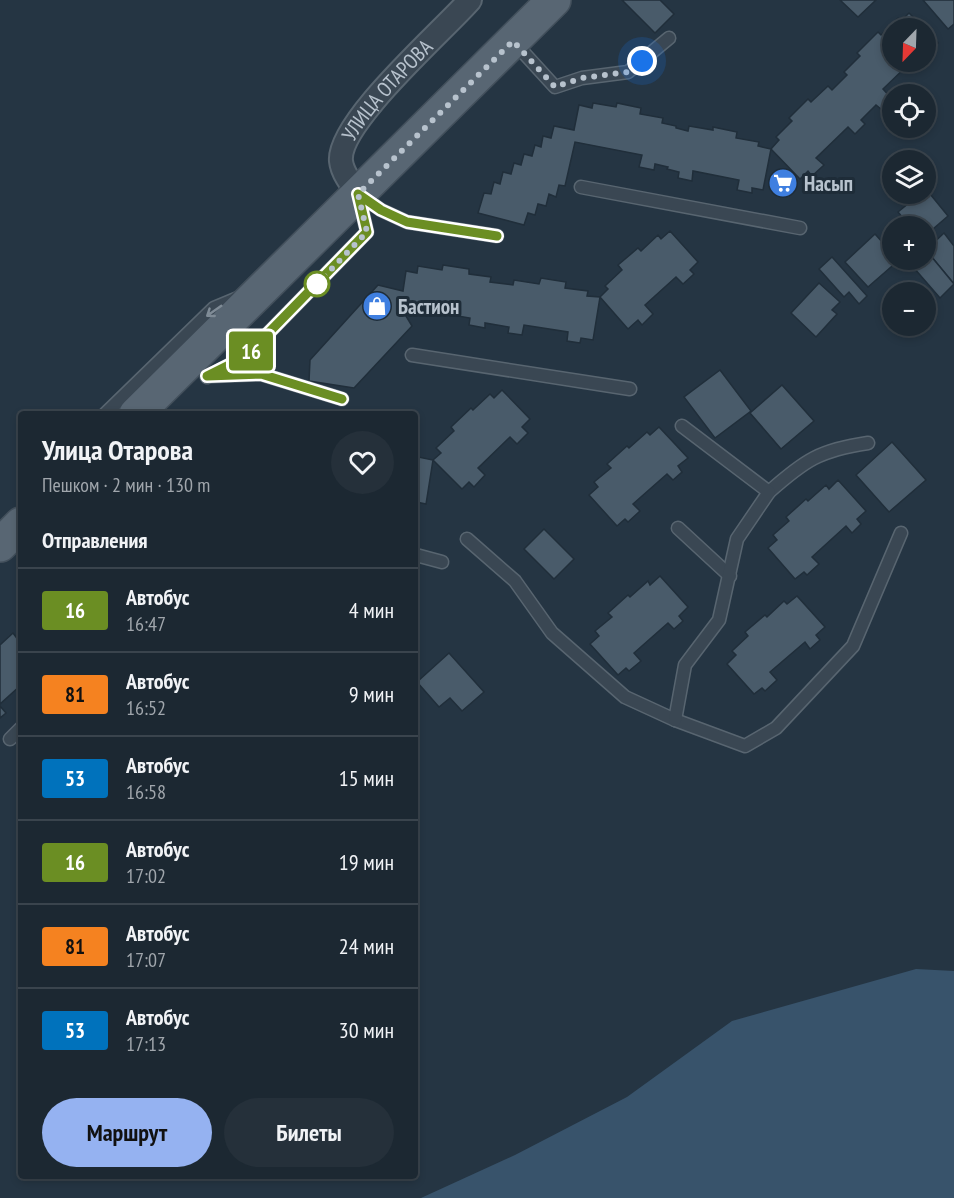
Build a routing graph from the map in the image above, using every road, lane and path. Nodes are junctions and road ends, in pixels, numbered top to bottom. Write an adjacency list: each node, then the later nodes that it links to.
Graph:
1 (470, 0): 6 (street, УЛИЦА ОТАРОВА)
2 (554, 0): 4 (main road)
3 (669, 38): 4 (lane)
4 (513, 41): 6 (main road)
5 (580, 187): 7 (lane)
6 (358, 194): 8 (lane); 9 (main road); 11 (lane)
7 (800, 228)
8 (497, 236)
9 (266, 285): 11 (main road); 14 (lane, one-way to 14)
10 (412, 356): 12 (lane)
11 (196, 371): 13 (lane); 15 (main road)
12 (630, 389)
13 (342, 399)
14 (108, 411)
15 (139, 411)
16 (682, 426): 18 (lane)
17 (868, 443): 18 (lane)
18 (770, 492): 26 (lane)
19 (18, 527): 23 (main road)
20 (678, 528): 26 (lane)
21 (901, 533): 27 (lane)
22 (467, 539): 27 (lane)
23 (0, 545)
24 (418, 556): 25 (lane)
25 (442, 562)
26 (730, 576): 27 (lane)
27 (675, 720)
28 (18, 731): 29 (lane)
29 (10, 739)

